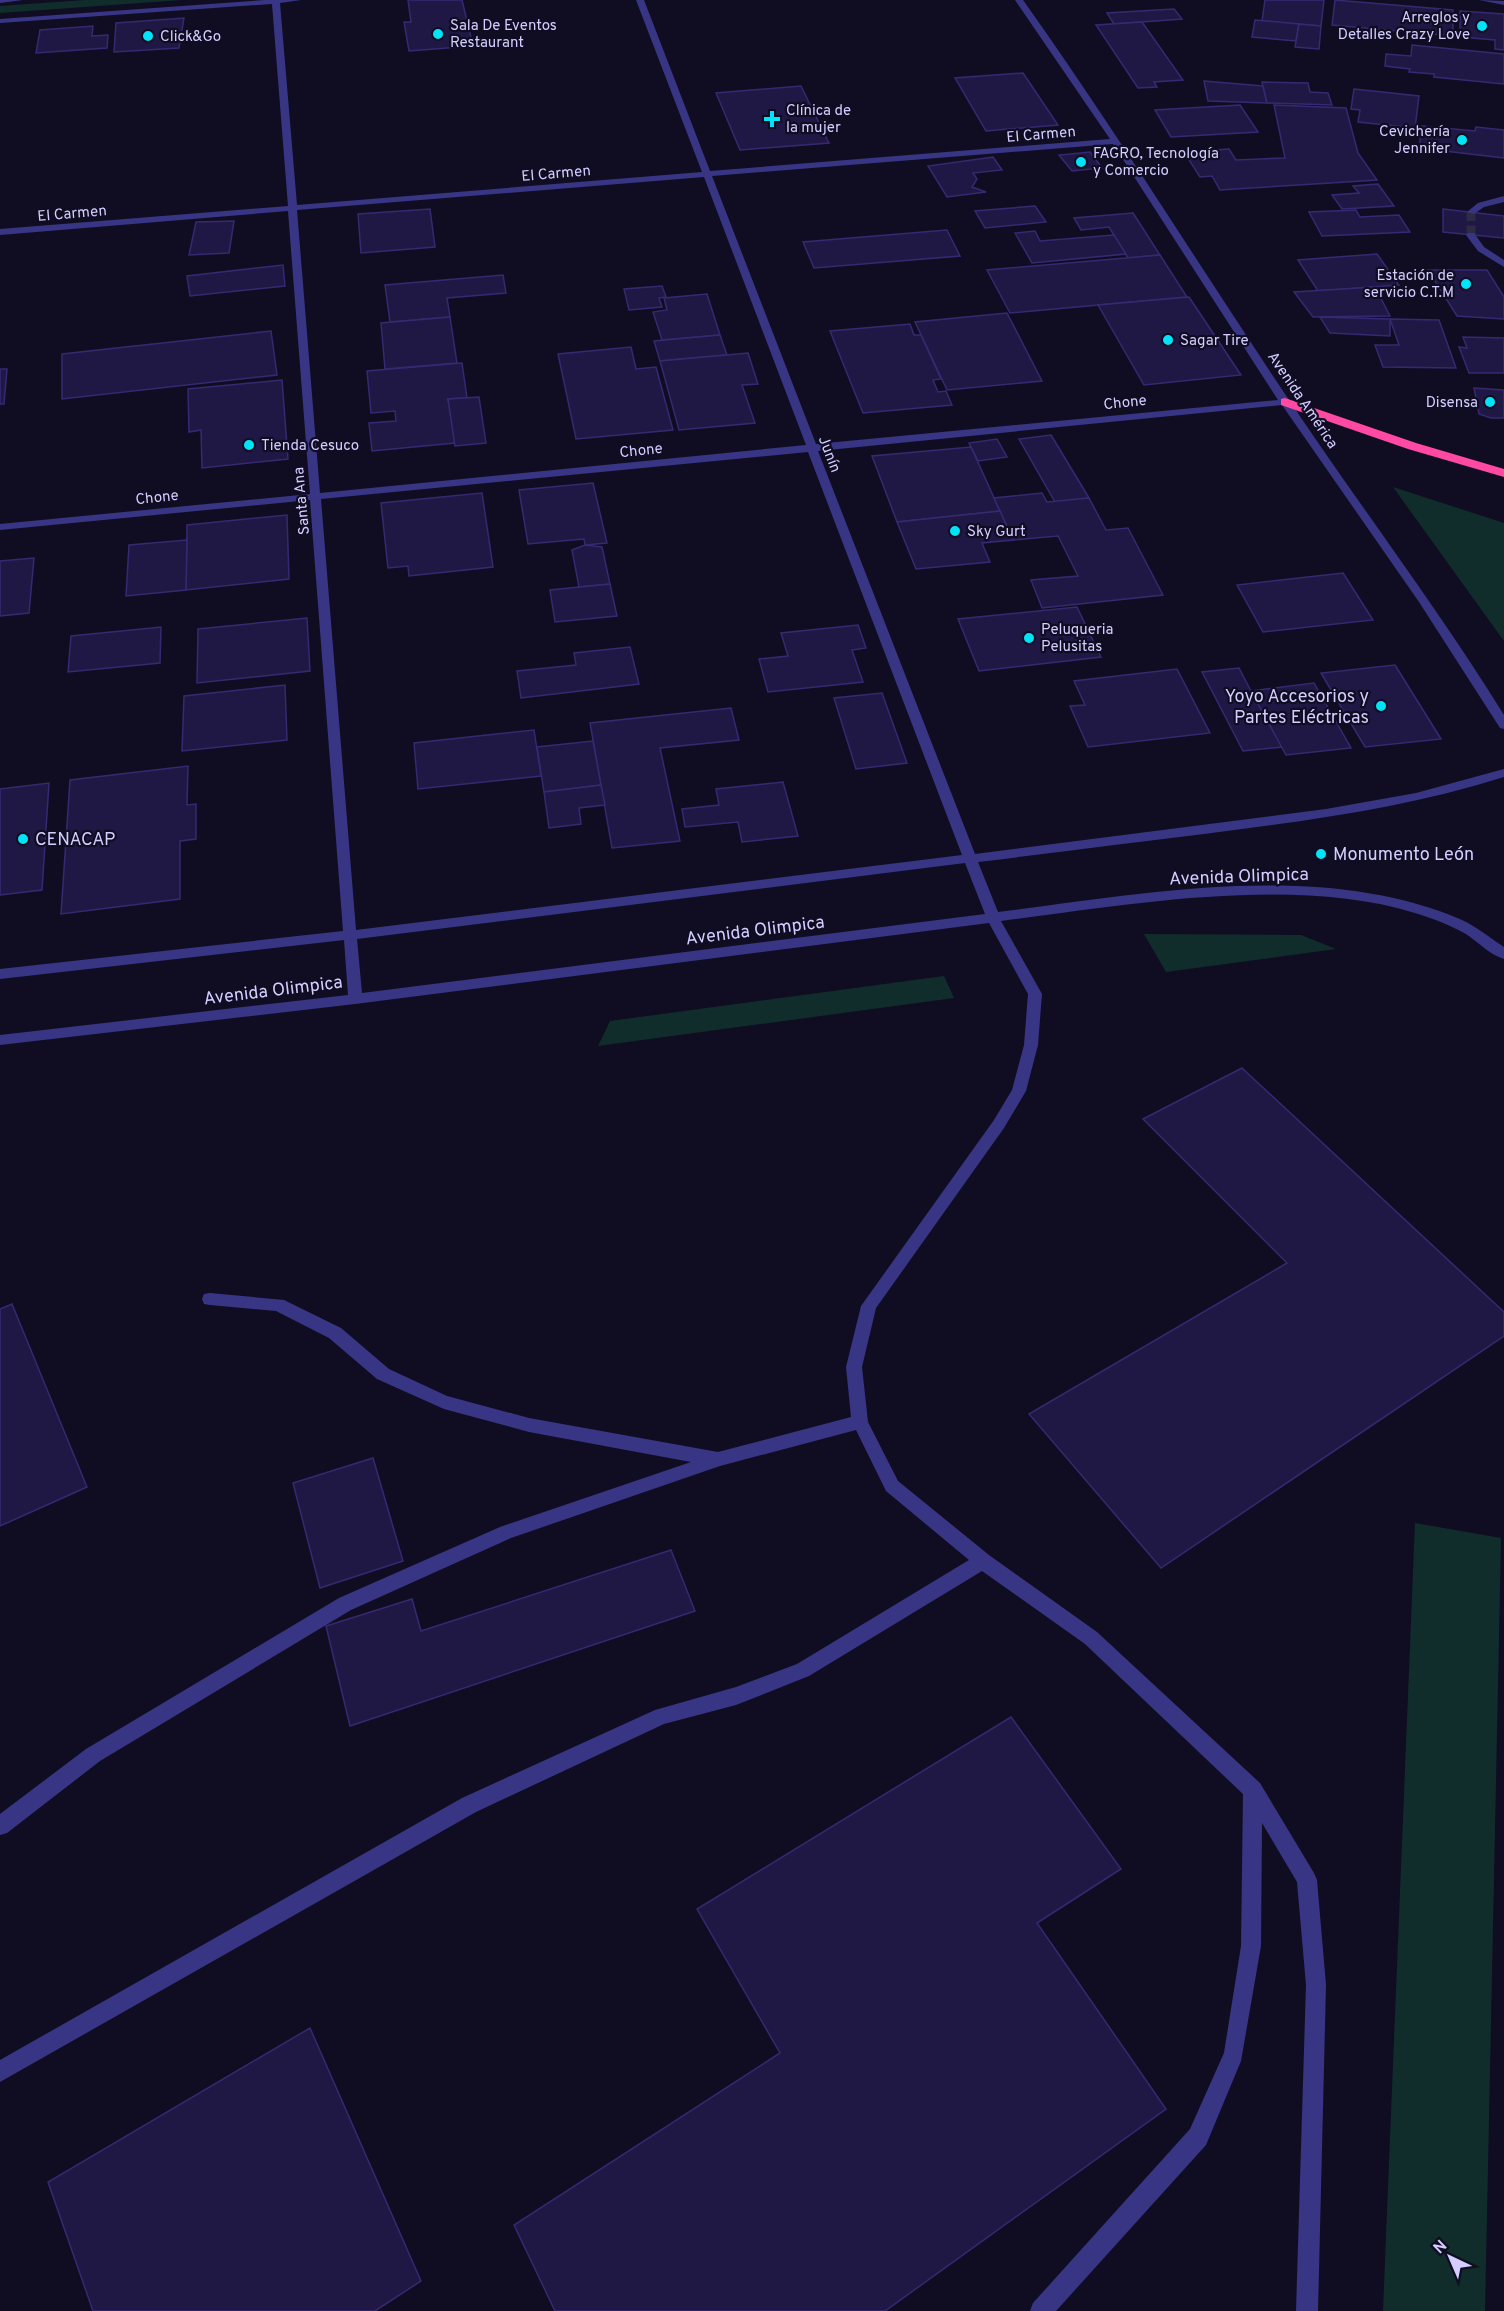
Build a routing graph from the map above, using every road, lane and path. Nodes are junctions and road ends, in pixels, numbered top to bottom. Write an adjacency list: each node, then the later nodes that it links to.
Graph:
1 (19, 0): 5 (street)
2 (297, 0): 6 (street)
3 (640, 0): 11 (street, Junín)
4 (1483, 0): 8 (street)
5 (0, 1)
6 (276, 1): 9 (street); 13 (street, Santa Ana)
7 (1021, 1): 10 (street, Avenida América)
8 (1504, 3)
9 (0, 21)
10 (1115, 141): 11 (street, El Carmen); 18 (street, Avenida América)
11 (707, 174): 13 (street, El Carmen); 19 (street, Junín)
12 (1504, 200): 14 (street)
13 (293, 208): 15 (street, El Carmen); 21 (street, Santa Ana)
14 (1471, 212)
15 (0, 232)
16 (1471, 235): 17 (street)
17 (1504, 264)
18 (1285, 402): 19 (street, Chone); 20 (highway); 23 (street, Avenida América)
19 (812, 448): 21 (street, Chone); 25 (street, Junín)
20 (1504, 473)
21 (315, 496): 22 (street, Chone); 27 (street, Santa Ana)
22 (0, 527)
23 (1504, 725)
24 (1504, 773): 25 (street)
25 (970, 858): 26 (street, Junín); 27 (street)
26 (993, 918): 28 (street, Avenida Olimpica); 30 (street, Avenida Olimpica); 33 (street, Junín)
27 (350, 935): 29 (street); 30 (street, Santa Ana)
28 (1504, 954)
29 (0, 974)
30 (355, 999): 31 (street, Avenida Olimpica)
31 (0, 1040)
32 (210, 1299): 34 (street)
33 (860, 1422): 34 (street); 35 (street)
34 (720, 1459): 37 (street)
35 (983, 1561): 36 (street); 38 (street)
36 (1253, 1790): 39 (street); 40 (street)
37 (0, 1826)
38 (0, 2072)
39 (1041, 2311)
40 (1307, 2311)

